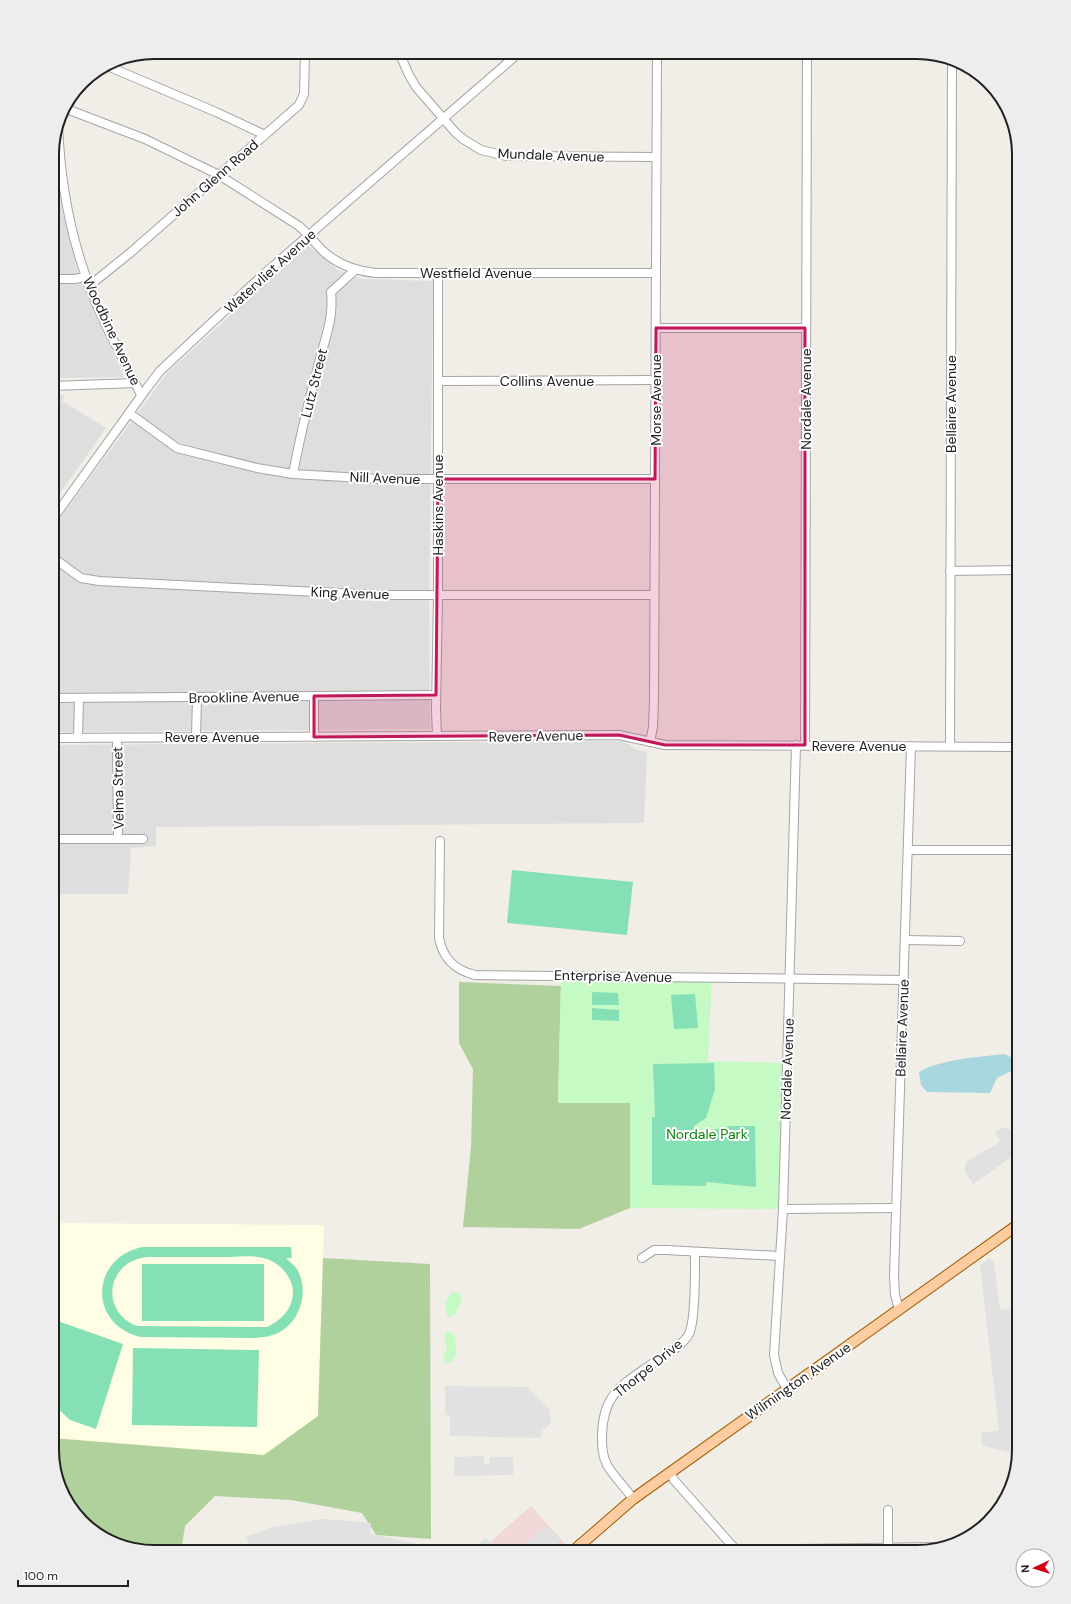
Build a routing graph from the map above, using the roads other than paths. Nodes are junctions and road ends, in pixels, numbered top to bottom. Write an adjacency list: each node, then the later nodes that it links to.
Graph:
1 (305, 59): 10 (street, John Glenn Road)
2 (402, 59): 9 (street, Mundale Avenue)
3 (512, 59): 9 (street, Watervliet Avenue)
4 (655, 59): 12 (street, Morse Avenue)
5 (807, 59): 22 (street, Nordale Avenue)
6 (952, 66): 35 (street, Bellaire Avenue)
7 (113, 69): 10 (street)
8 (70, 110): 13 (street, Westfield Avenue)
9 (444, 119): 12 (street, Mundale Avenue); 14 (street, Watervliet Avenue)
10 (265, 135): 13 (street, John Glenn Road)
11 (60, 144): 18 (street, Woodbine Avenue)
12 (656, 157): 17 (street, Morse Avenue)
13 (219, 175): 14 (street, Westfield Avenue); 20 (street, John Glenn Road)
14 (310, 235): 15 (street, Westfield Avenue); 27 (street, Watervliet Avenue)
15 (355, 270): 16 (street, Westfield Avenue); 29 (street, Lutz Street)
16 (438, 273): 17 (street, Westfield Avenue); 24 (street, Haskins Avenue)
17 (656, 273): 21 (street, Morse Avenue)
18 (86, 277): 19 (street); 20 (street, Woodbine Avenue)
19 (59, 280)
20 (89, 286): 25 (street, Woodbine Avenue)
21 (656, 328): 22 (street); 23 (street, Morse Avenue)
22 (805, 328): 51 (street, Nordale Avenue)
23 (655, 380): 24 (street, Collins Avenue); 30 (street, Morse Avenue)
24 (438, 381): 31 (street, Haskins Avenue)
25 (135, 383): 26 (street); 27 (street, Woodbine Avenue)
26 (59, 386)
27 (141, 395): 28 (street, Watervliet Avenue)
28 (128, 413): 29 (street, Nill Avenue); 32 (street, Watervliet Avenue)
29 (293, 474): 31 (street, Nill Avenue)
30 (655, 479): 31 (street, Nill Avenue); 36 (street, Morse Avenue)
31 (438, 480): 37 (street, Haskins Avenue)
32 (59, 509)
33 (59, 561): 37 (street, King Avenue)
34 (1012, 570): 35 (street)
35 (950, 571): 53 (street, Bellaire Avenue)
36 (654, 595): 37 (street, King Avenue); 49 (street, Morse Avenue)
37 (438, 596): 38 (street, Haskins Avenue)
38 (436, 695): 39 (street, Brookline Avenue); 43 (street, Haskins Avenue)
39 (314, 696): 40 (street, Brookline Avenue); 45 (street)
40 (197, 697): 42 (street, Brookline Avenue); 44 (street)
41 (59, 698): 42 (street, Brookline Avenue)
42 (79, 698): 47 (street)
43 (437, 736): 45 (street, Revere Avenue); 49 (street, Revere Avenue)
44 (196, 737): 45 (street, Revere Avenue); 48 (street, Revere Avenue)
45 (314, 737)
46 (59, 738): 47 (street, Revere Avenue)
47 (78, 738): 48 (street, Revere Avenue)
48 (117, 738): 56 (street, Velma Street)
49 (650, 742): 50 (street, Revere Avenue)
50 (796, 745): 51 (street, Revere Avenue); 63 (street, Nordale Avenue)
51 (805, 745): 52 (street, Revere Avenue)
52 (910, 746): 53 (street, Revere Avenue); 59 (street, Bellaire Avenue)
53 (950, 746): 54 (street, Revere Avenue)
54 (1012, 747)
55 (59, 839): 56 (street)
56 (118, 839): 57 (street)
57 (143, 839)
58 (440, 842): 63 (street, Enterprise Avenue)
59 (908, 850): 60 (street); 61 (street, Bellaire Avenue)
60 (1012, 850)
61 (905, 940): 62 (street); 64 (street, Bellaire Avenue)
62 (960, 941)
63 (789, 978): 64 (street, Enterprise Avenue); 66 (street, Nordale Avenue)
64 (904, 980): 65 (street, Bellaire Avenue)
65 (896, 1208): 66 (street); 71 (street, Bellaire Avenue)
66 (783, 1209): 69 (street, Nordale Avenue)
67 (1012, 1229): 71 (main road, Wilmington Avenue)
68 (695, 1252): 69 (street); 70 (street); 74 (street, Thorpe Drive)
69 (780, 1256): 72 (street, Nordale Avenue)
70 (642, 1258)
71 (899, 1309): 72 (main road, Wilmington Avenue)
72 (786, 1389): 73 (main road, Wilmington Avenue)
73 (670, 1472): 74 (main road, Wilmington Avenue); 77 (street)
74 (633, 1499): 76 (main road, Wilmington Avenue)
75 (888, 1510): 78 (street)
76 (581, 1544)
77 (731, 1545)
78 (888, 1545)

